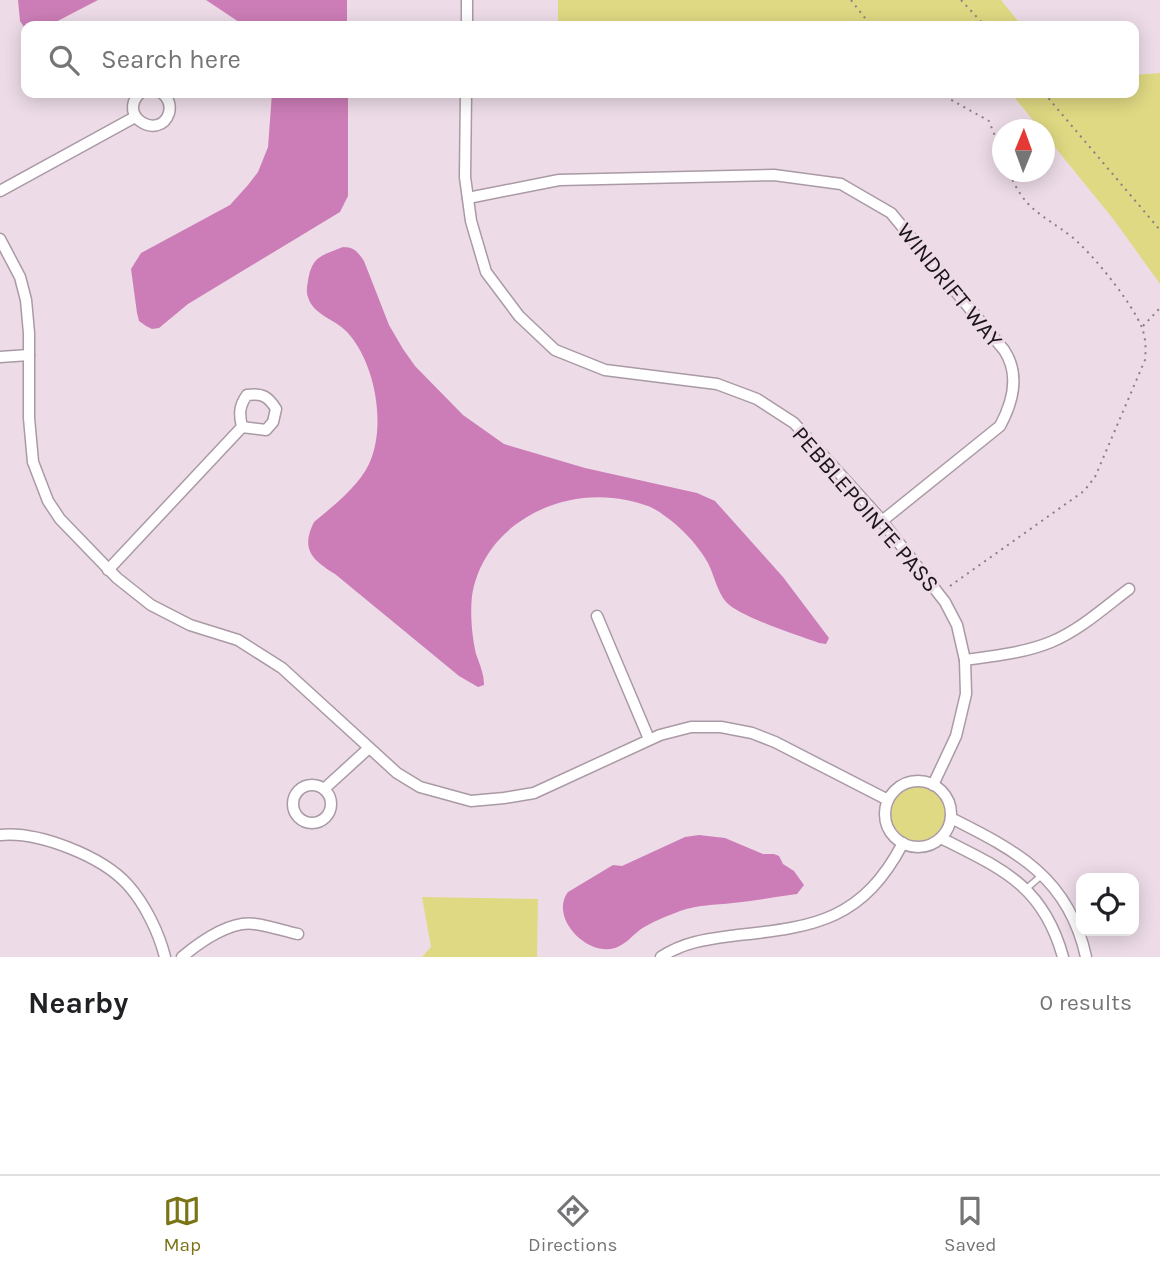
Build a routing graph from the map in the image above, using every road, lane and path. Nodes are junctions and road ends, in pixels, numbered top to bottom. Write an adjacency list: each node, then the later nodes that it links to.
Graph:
1 (467, 0): 4 (street)
2 (851, 0): 5 (path)
3 (961, 0): 6 (path)
4 (467, 21)
5 (867, 21)
6 (980, 21)
7 (137, 98): 12 (street)
8 (165, 98): 12 (street)
9 (466, 98): 16 (street, PEBBLEPOINTE PASS)
10 (948, 98): 13 (path)
11 (1048, 98): 17 (path)
12 (135, 117): 15 (street)
13 (992, 128)
14 (1013, 182): 20 (path)
15 (0, 191)
16 (468, 198): 24 (street, PEBBLEPOINTE PASS); 24 (street, WINDRIFT WAY)
17 (1160, 230)
18 (0, 239): 21 (street)
19 (1160, 308): 20 (path)
20 (1142, 327): 26 (path)
21 (29, 355): 22 (street); 25 (street)
22 (0, 357)
23 (242, 427): 25 (street)
24 (882, 522): 29 (street, PEBBLEPOINTE PASS)
25 (108, 570): 31 (street)
26 (950, 586)
27 (1129, 589): 29 (street)
28 (597, 617): 30 (street)
29 (965, 660): 32 (street, PEBBLEPOINTE PASS)
30 (649, 739): 31 (street); 34 (street)
31 (369, 748): 33 (street)
32 (933, 785): 34 (street); 35 (street)
33 (324, 789)
34 (888, 800): 38 (street)
35 (951, 818): 37 (street); 39 (street)
36 (0, 835): 42 (street)
37 (941, 838): 38 (street); 40 (street)
38 (903, 844): 44 (street)
39 (1042, 874): 40 (lane); 46 (street)
40 (1026, 890): 45 (street)
41 (298, 934): 43 (street)
42 (165, 957)
43 (182, 957)
44 (661, 957)
45 (1063, 957)
46 (1086, 957)

